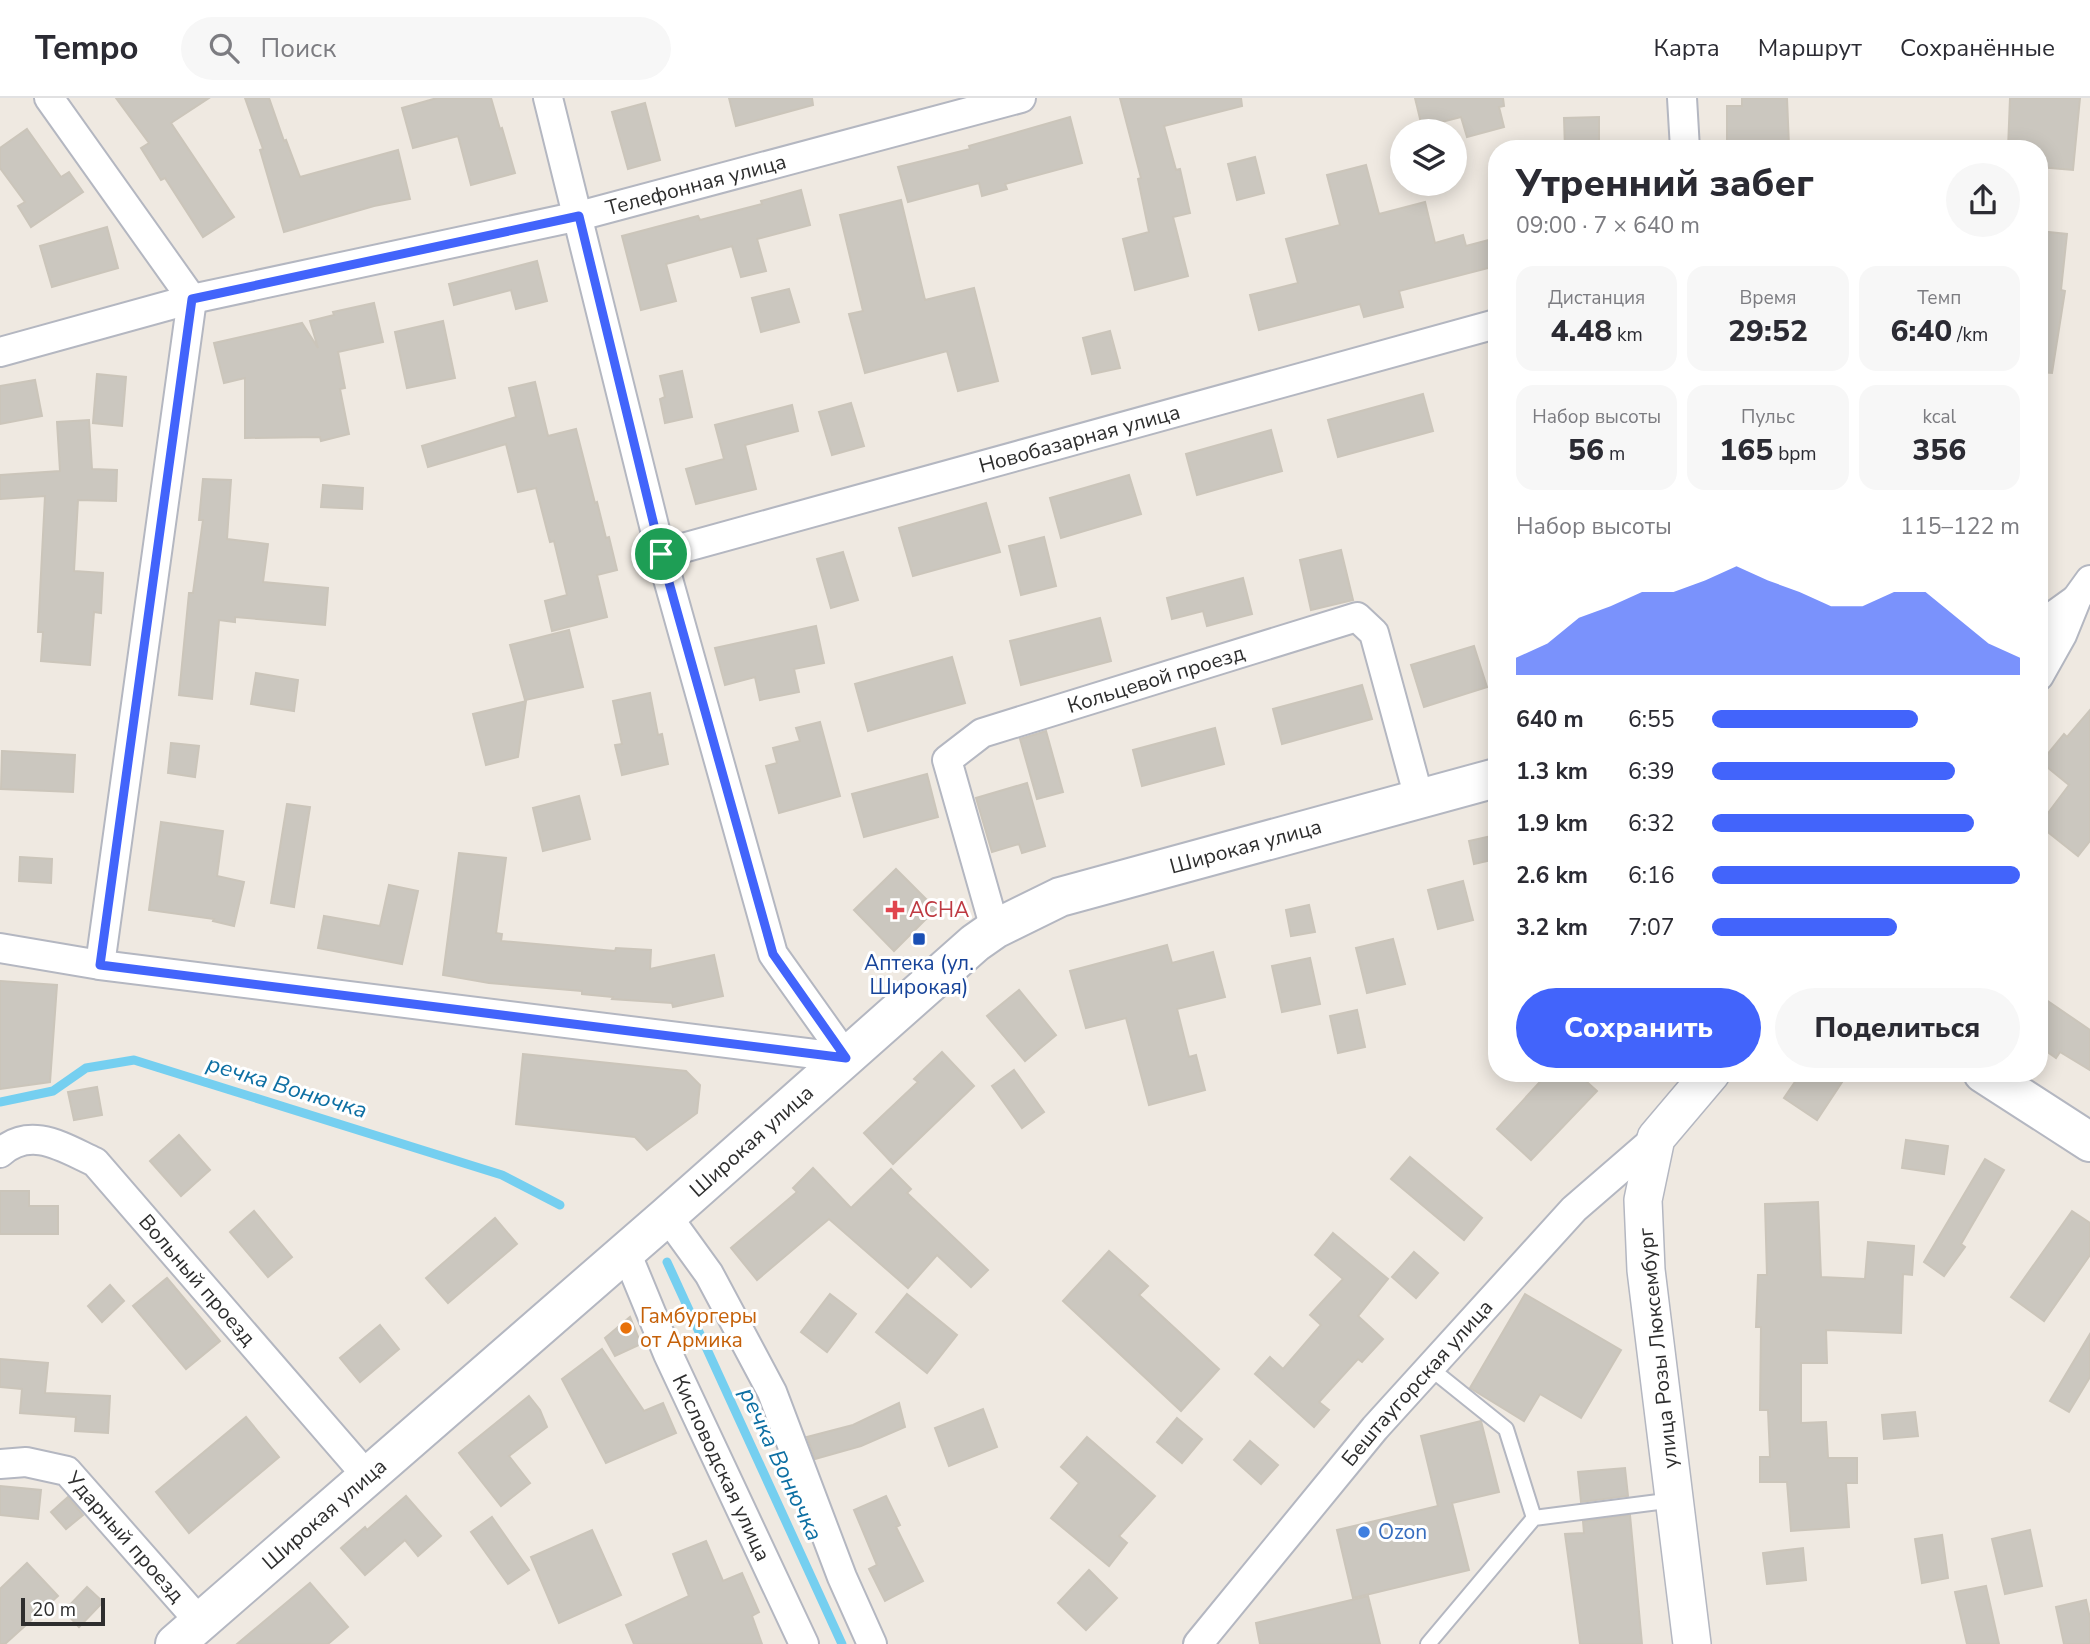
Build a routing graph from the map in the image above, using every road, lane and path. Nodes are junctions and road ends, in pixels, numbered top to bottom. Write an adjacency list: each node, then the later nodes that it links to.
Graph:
1 (49, 98): 7 (street)
2 (548, 98): 6 (street)
3 (1021, 98): 6 (street, Телефонная улица)
4 (1682, 98): 5 (street)
5 (1684, 140)
6 (579, 216): 7 (street, Телефонная улица); 10 (street)
7 (192, 299): 9 (street, Телефонная улица); 18 (street)
8 (1488, 326): 10 (street, Новобазарная улица)
9 (0, 352)
10 (661, 554): 19 (street)
11 (2084, 589): 12 (street); 13 (street)
12 (2048, 619)
13 (2048, 660)
14 (1488, 780): 15 (main road, Широкая улица)
15 (1419, 798): 16 (main road, Широкая улица); 16 (street, Кольцевой проезд)
16 (995, 929): 19 (main road, Широкая улица)
17 (0, 948): 18 (street)
18 (100, 965): 19 (street)
19 (846, 1058): 25 (main road, Широкая улица)
20 (1703, 1082): 22 (street, улица Розы Люксембург)
21 (1997, 1082): 23 (main road)
22 (1656, 1138): 27 (street, Бештаугорская улица); 30 (street, улица Розы Люксембург)
23 (2090, 1142)
24 (0, 1153): 29 (street, Вольный проезд)
25 (667, 1216): 26 (main road, Широкая улица); 34 (street)
26 (626, 1252): 29 (main road, Широкая улица); 33 (street, Кисловодская улица)
27 (1430, 1368): 31 (lane); 35 (street, Бештаугорская улица)
28 (0, 1464): 32 (street, Ударный проезд)
29 (367, 1476): 32 (main road, Широкая улица)
30 (1674, 1500): 31 (lane); 37 (street, улица Розы Люксембург)
31 (1534, 1518): 36 (lane)
32 (187, 1633)
33 (804, 1644)
34 (872, 1644)
35 (1198, 1644)
36 (1428, 1644)
37 (1692, 1644)

